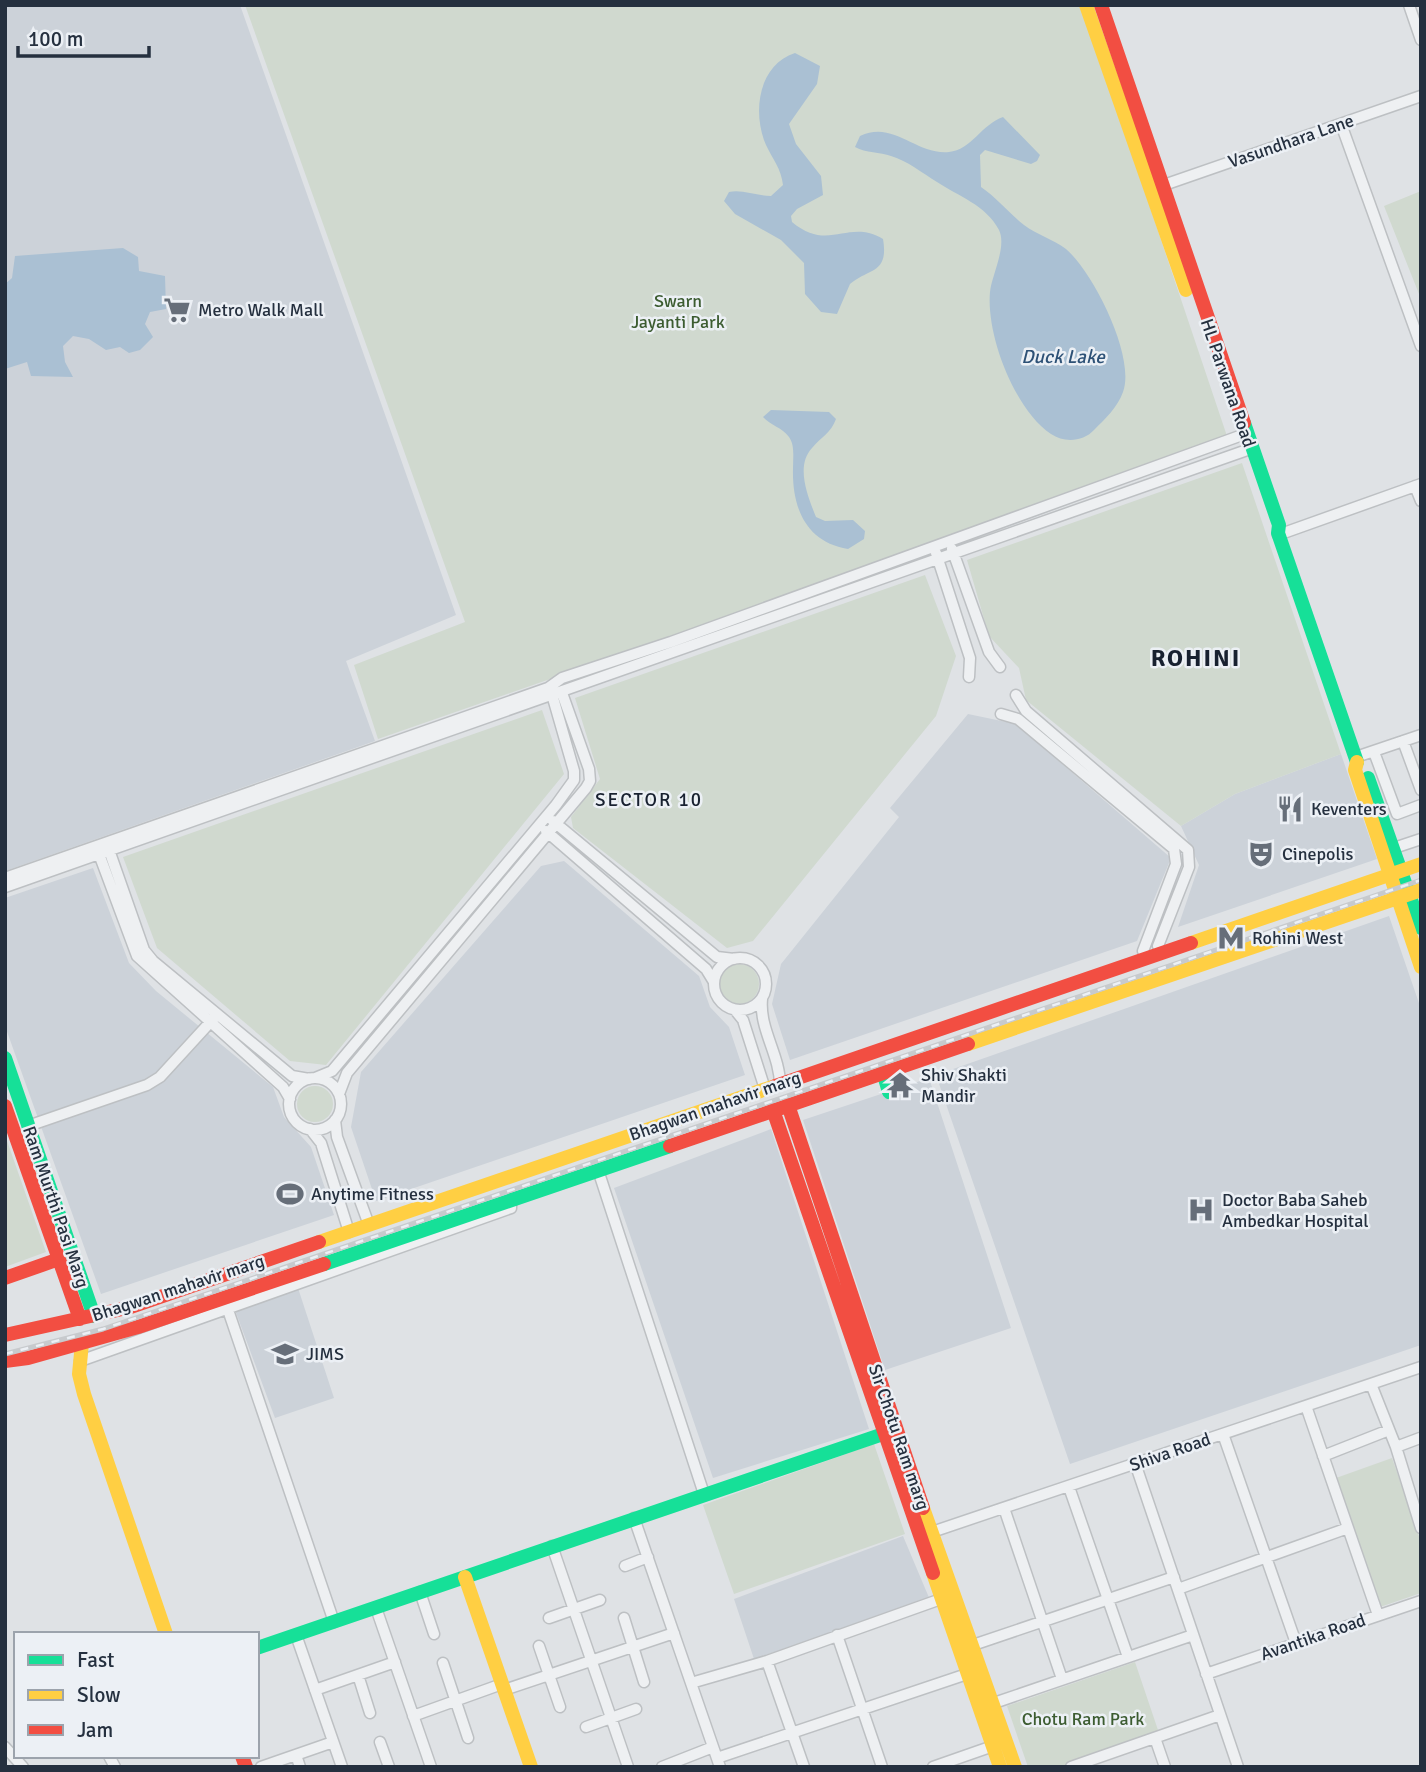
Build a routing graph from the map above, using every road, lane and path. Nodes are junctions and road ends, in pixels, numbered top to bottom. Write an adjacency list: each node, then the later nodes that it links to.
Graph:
1 (1086, 5): 10 (street)
2 (1101, 5): 7 (street, HL Parwana Road)
3 (1409, 5): 4 (street)
4 (1421, 40)
5 (1421, 96): 6 (street, Vasundhara Lane)
6 (1341, 124): 7 (street, Vasundhara Lane); 8 (street)
7 (1161, 186): 10 (street, HL Parwana Road)
8 (1418, 327): 9 (street)
9 (1421, 346)
10 (1242, 436): 11 (street, HL Parwana Road); 15 (street)
11 (1247, 450): 14 (street, HL Parwana Road); 17 (street)
12 (1418, 485): 13 (street); 14 (street)
13 (1421, 501)
14 (1278, 534): 29 (street, HL Parwana Road)
15 (949, 542): 16 (street); 17 (street)
16 (934, 547): 18 (street); 21 (street)
17 (953, 553): 18 (street); 19 (street)
18 (937, 559): 20 (street); 22 (street)
19 (1000, 667)
20 (969, 677)
21 (555, 683): 23 (street); 42 (street)
22 (562, 693): 23 (street); 35 (street)
23 (551, 695): 33 (street); 39 (street)
24 (1016, 695): 46 (street)
25 (1001, 714): 47 (street)
26 (1421, 735): 27 (street)
27 (1403, 741): 28 (street); 30 (street)
28 (1374, 751): 29 (street); 32 (street)
29 (1356, 759): 38 (street, HL Parwana Road)
30 (1417, 766): 31 (street)
31 (1421, 790)
32 (1421, 805)
33 (547, 816): 34 (street); 35 (street)
34 (539, 825): 36 (street); 56 (street)
35 (557, 825): 36 (street); 48 (street)
36 (549, 834): 50 (street); 60 (street)
37 (1421, 839): 38 (street)
38 (1389, 849): 41 (street, HL Parwana Road)
39 (104, 852): 43 (street); 53 (street)
40 (1421, 864): 41 (street, Bhagwan mahavir marg)
41 (1396, 873): 44 (street, HL Parwana Road); 57 (street, Bhagwan mahavir marg)
42 (5, 878)
43 (5, 887)
44 (1410, 894): 45 (street, HL Parwana Road); 49 (street, HL Parwana Road); 55 (street, Bhagwan mahavir marg)
45 (1421, 928)
46 (1158, 946)
47 (1143, 951)
48 (734, 959): 50 (street); 51 (street)
49 (1421, 967)
50 (714, 982): 52 (street)
51 (762, 998): 52 (street); 57 (street)
52 (735, 1010): 58 (street)
53 (214, 1019): 56 (street); 61 (street); 66 (street)
54 (5, 1058): 66 (street, Ram Murthi Pasi Marg)
55 (883, 1072): 59 (street); 62 (street, Bhagwan mahavir marg)
56 (312, 1078): 60 (street); 61 (street)
57 (780, 1084): 58 (street, Bhagwan mahavir marg)
58 (765, 1089): 69 (street, Bhagwan mahavir marg)
59 (889, 1092)
60 (339, 1094): 65 (street)
61 (290, 1099): 67 (street)
62 (788, 1105): 64 (street, Bhagwan mahavir marg); 86 (street, Sir Chotu Ram marg)
63 (5, 1106): 74 (street, Ram Murthi Pasi Marg)
64 (773, 1110): 68 (street, Bhagwan mahavir marg); 86 (street, Sir Chotu Ram marg)
65 (335, 1120): 67 (street); 72 (street)
66 (28, 1126): 77 (street, Ram Murthi Pasi Marg)
67 (310, 1129): 73 (street)
68 (597, 1170): 70 (street, Bhagwan mahavir marg); 93 (street)
69 (476, 1188): 71 (street); 72 (street, Bhagwan mahavir marg)
70 (511, 1199): 71 (street, Bhagwan mahavir marg); 76 (street)
71 (485, 1208): 76 (street, Bhagwan mahavir marg)
72 (369, 1226): 73 (street, Bhagwan mahavir marg)
73 (349, 1232): 77 (street, Bhagwan mahavir marg)
74 (59, 1259): 75 (street); 77 (street, Ram Murthi Pasi Marg)
75 (5, 1278)
76 (226, 1303): 79 (street, Bhagwan mahavir marg); 81 (street); 118 (street)
77 (87, 1317): 78 (street, Bhagwan mahavir marg)
78 (5, 1335)
79 (82, 1343): 80 (street, Bhagwan mahavir marg); 81 (street)
80 (5, 1361)
81 (80, 1361): 119 (street)
82 (1421, 1367): 83 (street, Shiva Road)
83 (1371, 1384): 84 (street, Shiva Road); 85 (street)
84 (1306, 1406): 87 (street, Shiva Road); 90 (street)
85 (1389, 1430): 89 (street); 90 (street)
86 (890, 1431): 93 (street); 99 (street, Sir Chotu Ram marg)
87 (1223, 1434): 91 (street, Shiva Road); 102 (street)
88 (1420, 1438): 89 (street)
89 (1396, 1447): 94 (street)
90 (1323, 1456): 97 (street)
91 (1135, 1464): 92 (street, Shiva Road); 105 (street)
92 (1069, 1487): 95 (street, Shiva Road); 109 (street)
93 (704, 1494): 96 (street)
94 (1417, 1506): 98 (street)
95 (1004, 1508): 99 (street, Shiva Road); 117 (street)
96 (634, 1518): 100 (street); 101 (street)
97 (1348, 1528): 102 (street); 114 (street)
98 (1421, 1528)
99 (925, 1534): 108 (street, Sir Chotu Ram marg); 126 (street, Sir Chotu Ram marg)
100 (552, 1546): 104 (street); 113 (street)
101 (648, 1557): 103 (street); 120 (street)
102 (1266, 1557): 106 (street); 125 (street)
103 (625, 1566)
104 (466, 1577): 107 (street); 142 (street)
105 (1174, 1577): 106 (street); 109 (street)
106 (1178, 1589): 124 (street)
107 (420, 1592): 112 (street); 121 (street)
108 (941, 1599): 123 (street); 135 (street, Sir Chotu Ram marg)
109 (1108, 1599): 117 (street); 130 (street)
110 (600, 1600): 113 (street)
111 (1421, 1601): 114 (street, Avantika Road)
112 (376, 1608): 118 (street); 133 (street)
113 (574, 1609): 115 (street); 131 (street)
114 (1378, 1615): 125 (street, Avantika Road)
115 (549, 1618)
116 (624, 1618): 129 (street)
117 (1042, 1621): 126 (street); 139 (street)
118 (334, 1622): 122 (street)
119 (165, 1632)
120 (674, 1633): 129 (street); 141 (street)
121 (434, 1634)
122 (296, 1635): 128 (street); 143 (street)
123 (837, 1635): 132 (street); 148 (street)
124 (1193, 1635): 130 (street); 136 (street)
125 (1296, 1643): 136 (street, Avantika Road)
126 (972, 1645): 145 (street, Sir Chotu Ram marg)
127 (539, 1646): 138 (street)
128 (259, 1647)
129 (633, 1647): 131 (street); 140 (street)
130 (1128, 1657): 139 (street)
131 (592, 1661): 138 (street); 152 (street)
132 (767, 1661): 141 (street); 154 (street)
133 (395, 1662): 137 (street); 150 (street)
134 (443, 1663): 144 (street)
135 (967, 1674): 148 (street); 159 (street, Sir Chotu Ram marg)
136 (1206, 1674): 151 (street)
137 (358, 1675): 143 (street); 149 (street)
138 (549, 1675): 142 (street); 146 (street)
139 (1062, 1679): 145 (street)
140 (644, 1682)
141 (691, 1683): 160 (street)
142 (503, 1687): 144 (street); 169 (street)
143 (315, 1689): 157 (street)
144 (456, 1701): 150 (street); 155 (street)
145 (994, 1703): 176 (street, Sir Chotu Ram marg)
146 (560, 1707)
147 (636, 1709): 152 (street)
148 (862, 1709): 154 (street); 173 (street)
149 (370, 1713)
150 (413, 1716): 168 (street)
151 (1220, 1716): 156 (street); 179 (street)
152 (611, 1718): 153 (street); 170 (street)
153 (586, 1727)
154 (792, 1732): 162 (street); 172 (street)
155 (468, 1738)
156 (1155, 1738): 163 (street); 178 (street)
157 (333, 1742): 161 (street); 166 (street)
158 (380, 1742): 167 (street)
159 (993, 1746): 174 (street); 175 (street, Sir Chotu Ram marg)
160 (713, 1747): 162 (street); 171 (street)
161 (296, 1755): 164 (street); 165 (street)
162 (718, 1762)
163 (1091, 1764): 177 (street)
164 (261, 1767)
165 (300, 1767)
166 (342, 1767)
167 (389, 1767)
168 (430, 1767)
169 (531, 1767)
170 (628, 1767)
171 (662, 1767)
172 (804, 1767)
173 (882, 1767)
174 (933, 1767)
175 (1000, 1767)
176 (1015, 1767)
177 (1070, 1767)
178 (1165, 1767)
179 (1238, 1767)

